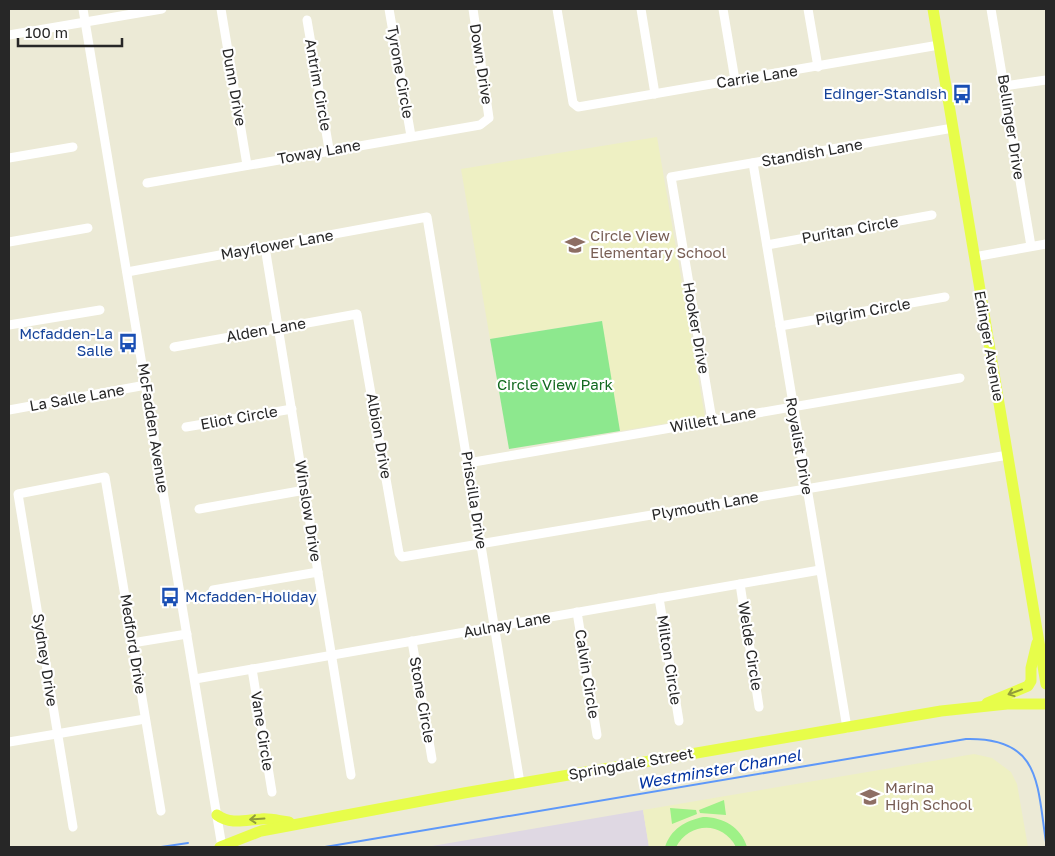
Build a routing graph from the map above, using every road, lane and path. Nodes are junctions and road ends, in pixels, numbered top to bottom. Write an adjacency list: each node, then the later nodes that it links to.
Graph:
1 (83, 9): 13 (street, McFadden Avenue)
2 (162, 9): 13 (street)
3 (220, 9): 28 (street, Dunn Drive)
4 (389, 9): 23 (street, Tyrone Circle)
5 (473, 9): 21 (street, Down Drive)
6 (558, 9): 20 (street, Carrie Lane)
7 (641, 9): 20 (street)
8 (723, 9): 17 (street)
9 (808, 9): 16 (street)
10 (932, 9): 15 (main road, Edinger Avenue)
11 (991, 9): 19 (street, Bellinger Drive)
12 (307, 20): 25 (street, Antrim Circle)
13 (85, 22): 14 (street); 40 (street, McFadden Avenue)
14 (9, 35)
15 (939, 45): 16 (street, Carrie Lane); 22 (main road, Edinger Avenue)
16 (818, 67): 17 (street, Carrie Lane)
17 (735, 80): 20 (street, Carrie Lane)
18 (1046, 80): 19 (street)
19 (1004, 86): 37 (street, Bellinger Drive)
20 (655, 94)
21 (490, 118): 23 (street, Toway Lane)
22 (953, 128): 27 (street, Standish Lane); 39 (main road, Edinger Avenue)
23 (411, 136): 25 (street, Toway Lane)
24 (73, 147): 26 (street)
25 (329, 150): 28 (street, Toway Lane)
26 (9, 158)
27 (753, 163): 29 (street, Standish Lane); 36 (street, Royalist Drive)
28 (247, 165): 30 (street, Toway Lane)
29 (671, 177): 53 (street, Hooker Drive)
30 (146, 183)
31 (932, 215): 36 (street, Puritan Circle)
32 (427, 217): 38 (street, Mayflower Lane); 56 (street, Priscilla Drive)
33 (88, 228): 34 (street)
34 (9, 242)
35 (1046, 244): 37 (street)
36 (767, 245): 45 (street, Royalist Drive)
37 (1031, 246): 39 (street)
38 (265, 247): 40 (street, Mayflower Lane); 46 (street, Winslow Drive)
39 (974, 256): 55 (main road, Edinger Avenue)
40 (127, 272): 49 (street, McFadden Avenue)
41 (945, 297): 45 (street, Pilgrim Circle)
42 (100, 310): 44 (street)
43 (357, 314): 46 (street, Alden Lane); 62 (street, Albion Drive)
44 (9, 325)
45 (780, 326): 50 (street, Royalist Drive)
46 (278, 328): 47 (street, Alden Lane); 51 (street, Winslow Drive)
47 (174, 347)
48 (960, 378): 50 (street, Willett Lane)
49 (146, 386): 52 (street, La Salle Lane); 70 (street, McFadden Avenue)
50 (793, 407): 53 (street, Willett Lane); 58 (street, Royalist Drive)
51 (292, 409): 54 (street, Eliot Circle); 59 (street, Winslow Drive)
52 (9, 410)
53 (712, 420): 56 (street, Willett Lane)
54 (186, 427)
55 (1008, 455): 58 (street, Plymouth Lane); 71 (main road, Edinger Avenue)
56 (468, 463): 61 (street, Priscilla Drive)
57 (105, 477): 73 (street, Medford Drive); 84 (street, Sydney Drive)
58 (807, 489): 61 (street, Plymouth Lane); 63 (street, Royalist Drive)
59 (305, 490): 60 (street); 64 (street, Winslow Drive)
60 (199, 509)
61 (481, 544): 62 (street, Plymouth Lane); 69 (street, Priscilla Drive)
62 (402, 557)
63 (820, 570): 65 (street, Aulnay Lane); 83 (street, Royalist Drive)
64 (318, 572): 66 (street); 74 (street, Winslow Drive)
65 (740, 584): 67 (street, Aulnay Lane); 79 (street, Welde Circle)
66 (213, 590)
67 (659, 598): 68 (street, Aulnay Lane); 82 (street, Milton Circle)
68 (577, 612): 69 (street, Aulnay Lane); 85 (street, Calvin Circle)
69 (494, 627): 72 (street, Aulnay Lane); 89 (street, Priscilla Drive)
70 (187, 634): 73 (street); 76 (street, McFadden Avenue)
71 (1038, 636): 77 (main road, Edinger Avenue); 80 (main road, one-way to 80)
72 (412, 641): 74 (street, Aulnay Lane); 87 (street, Stone Circle)
73 (132, 643): 81 (street, Medford Drive)
74 (332, 655): 75 (street, Aulnay Lane); 88 (street, Winslow Drive)
75 (252, 669): 76 (street, Aulnay Lane); 90 (street, Vane Circle)
76 (195, 679): 92 (street, McFadden Avenue)
77 (1046, 684)
78 (1046, 704): 80 (main road, Springdale Street)
79 (759, 707)
80 (975, 707): 83 (main road, Springdale Street)
81 (145, 719): 84 (street); 91 (street, Medford Drive)
82 (679, 721)
83 (847, 728): 89 (main road, Springdale Street)
84 (57, 734): 86 (street); 94 (street, Sydney Drive)
85 (597, 735)
86 (9, 742)
87 (432, 759)
88 (351, 775)
89 (520, 783): 93 (main road, Springdale Street)
90 (272, 792)
91 (161, 810)
92 (217, 815): 93 (main road, one-way to 92); 95 (street, McFadden Avenue)
93 (298, 823): 95 (main road, Springdale Street)
94 (73, 827)
95 (221, 847)

